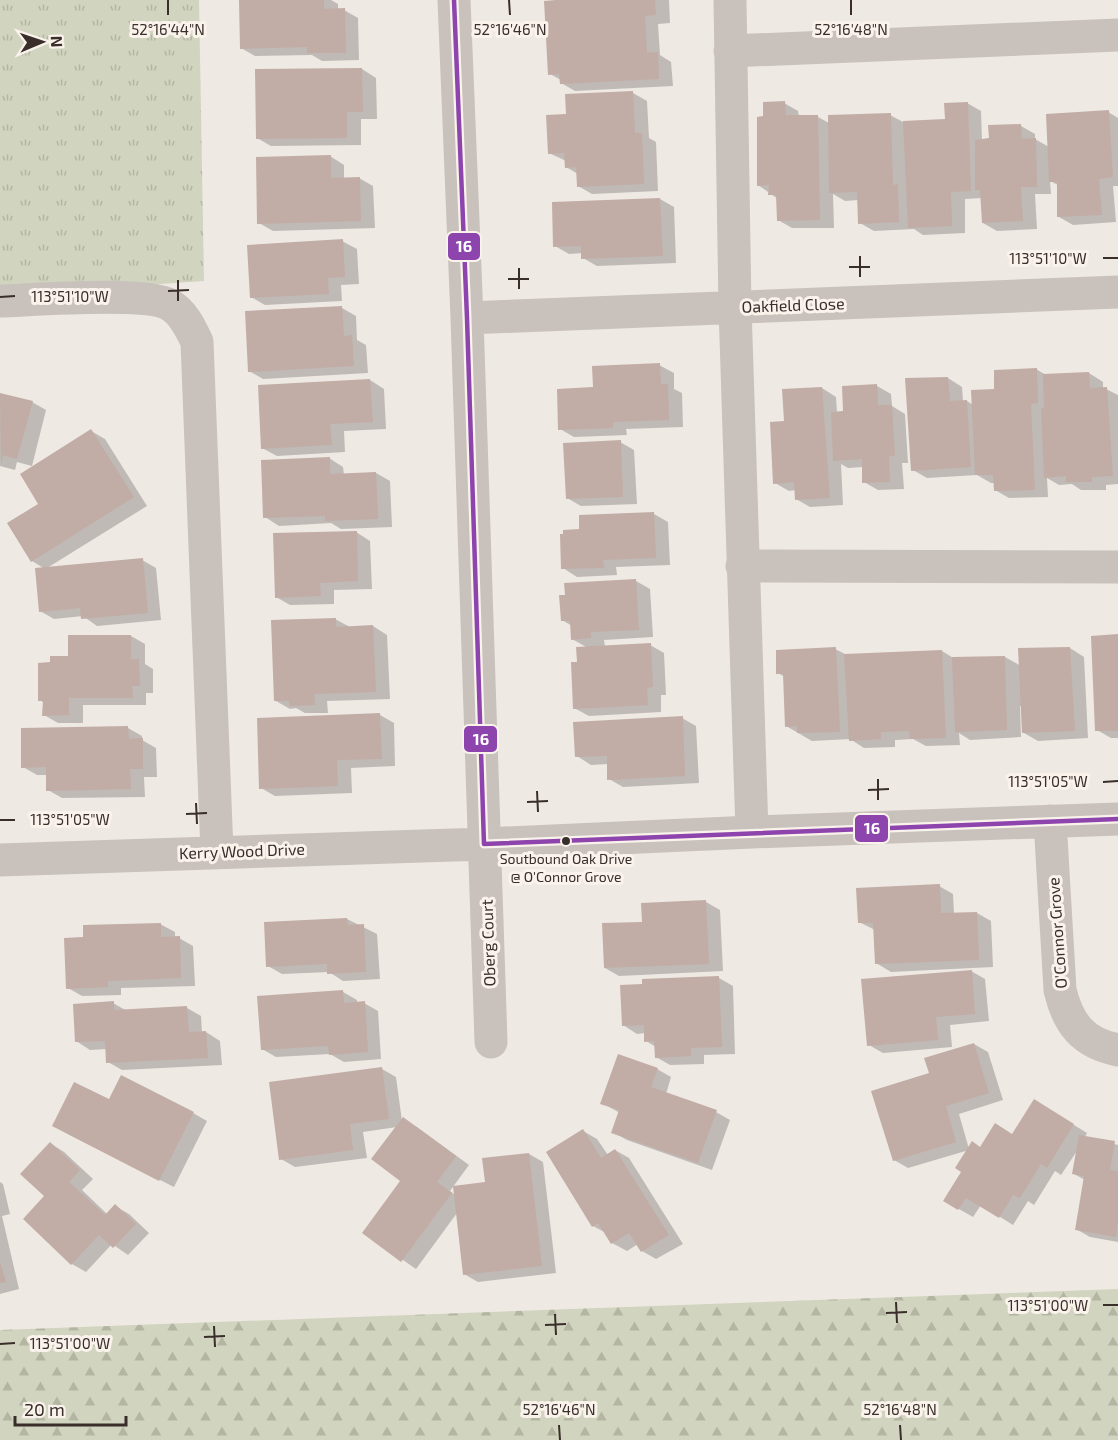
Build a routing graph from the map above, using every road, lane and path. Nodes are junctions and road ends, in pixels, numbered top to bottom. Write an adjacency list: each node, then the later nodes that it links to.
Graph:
1 (454, 0): 8 (street, Oberg Court)
2 (730, 0): 4 (street)
3 (1118, 35): 4 (street)
4 (730, 51): 7 (street)
5 (1118, 292): 7 (street, Oakfield Close)
6 (0, 301): 15 (street)
7 (735, 307): 8 (street, Oakfield Close); 9 (street)
8 (467, 318): 14 (street, Oberg Court)
9 (742, 566): 10 (street); 13 (street)
10 (1118, 567)
11 (1118, 819): 12 (street, Kerry Wood Drive)
12 (1050, 821): 13 (street, Kerry Wood Drive); 18 (street, O'Connor Grove)
13 (752, 832): 14 (street, Kerry Wood Drive)
14 (484, 844): 15 (street, Kerry Wood Drive); 17 (street, Oberg Court)
15 (217, 852): 16 (street, Kerry Wood Drive)
16 (0, 860)
17 (491, 1042)
18 (1118, 1050)

